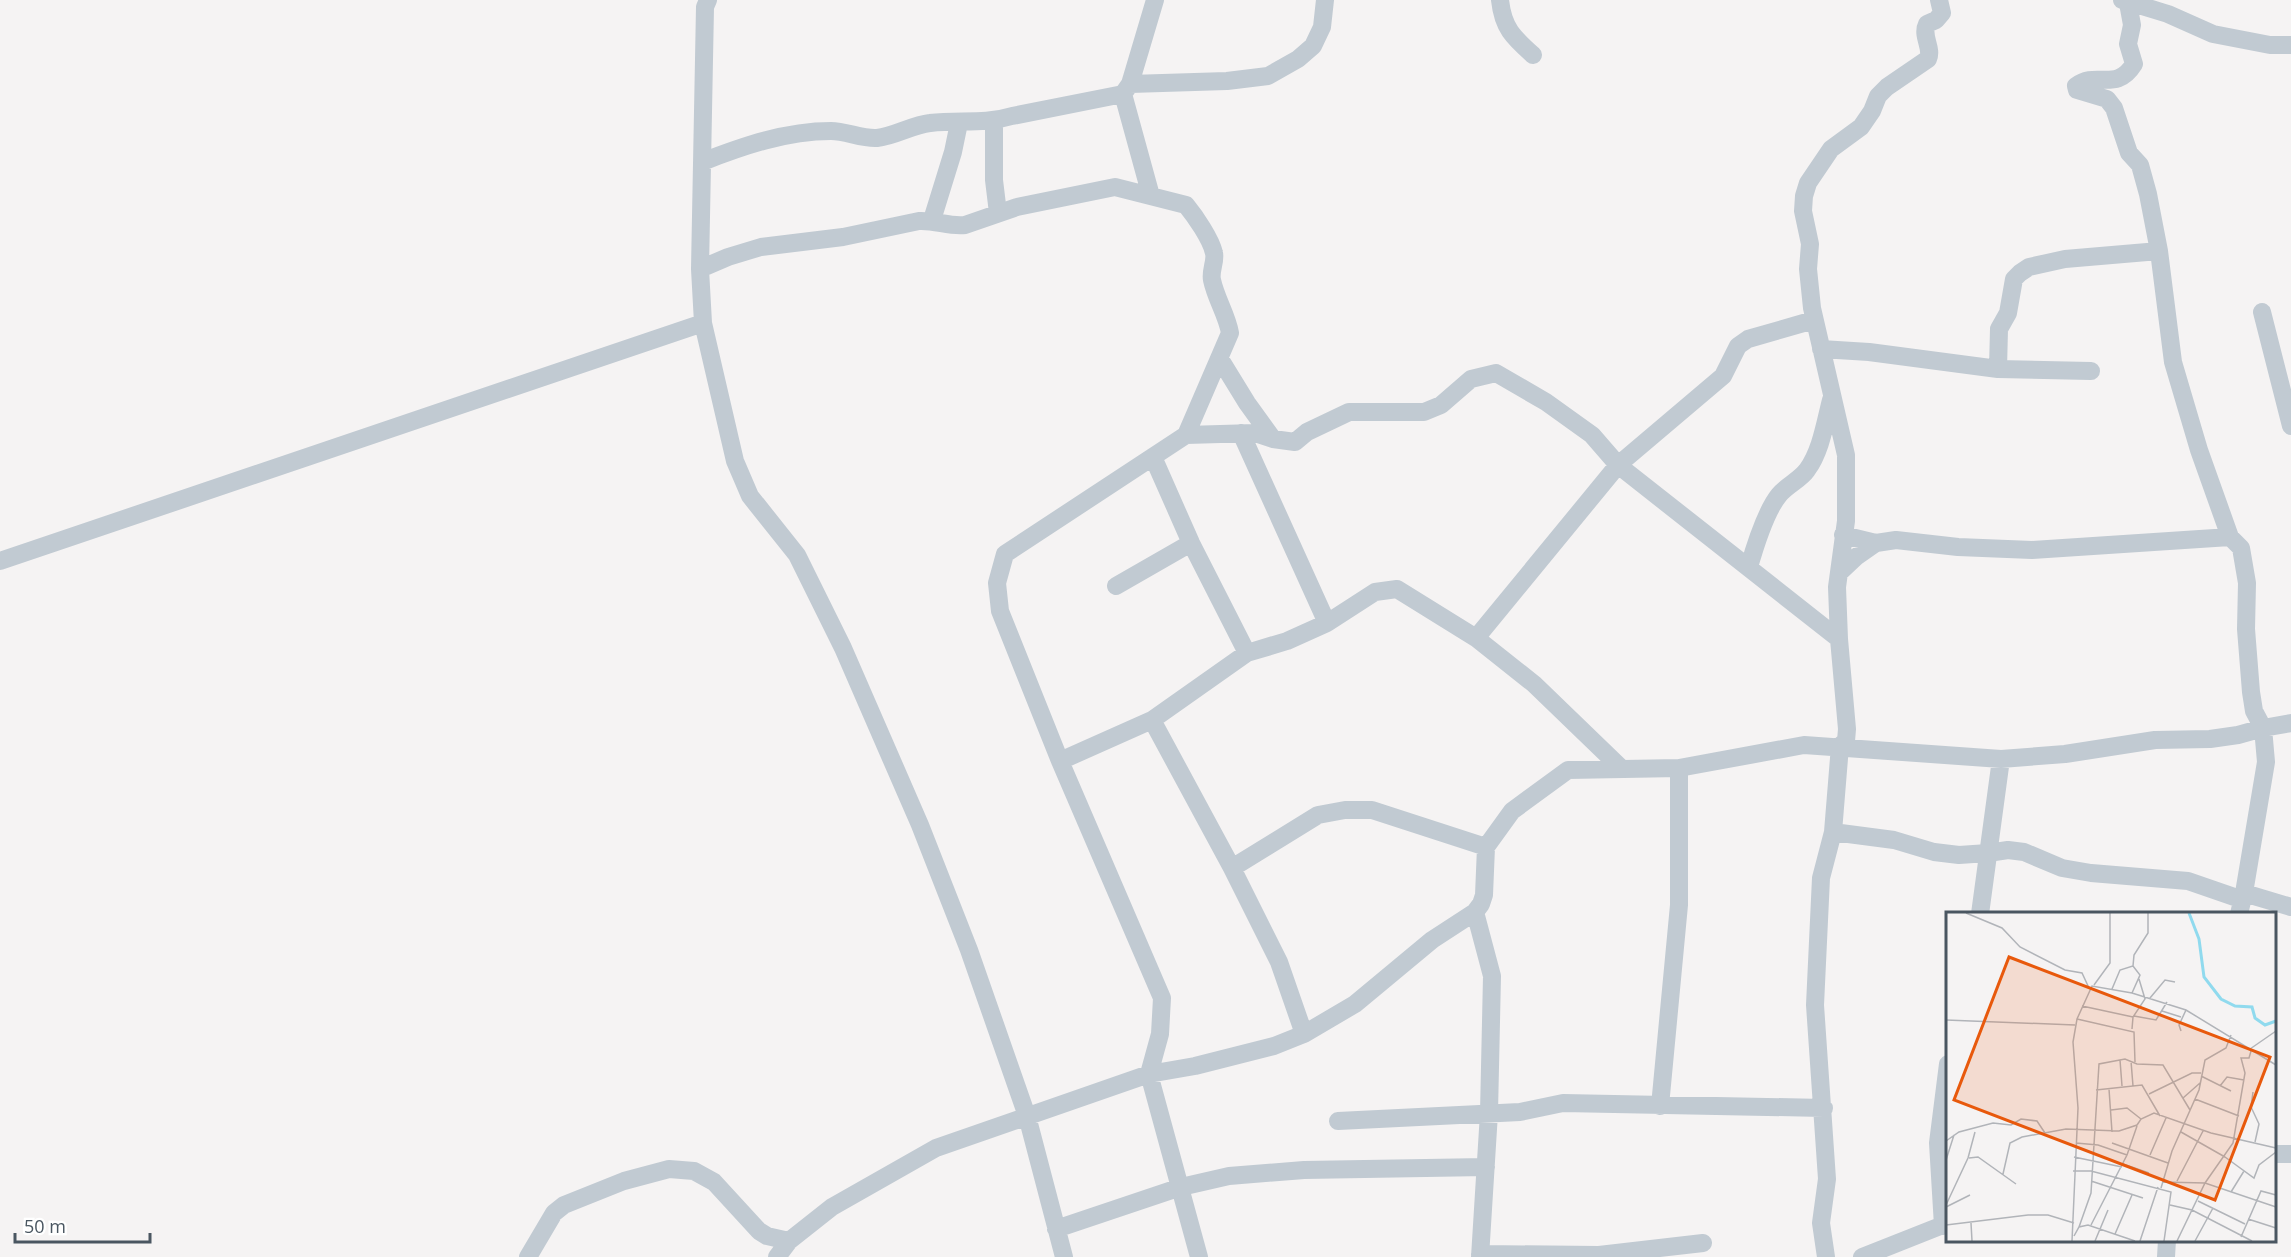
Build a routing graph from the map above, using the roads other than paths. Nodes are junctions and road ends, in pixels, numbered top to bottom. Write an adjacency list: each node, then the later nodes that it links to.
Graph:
1 (1155, 0): 9 (street)
2 (1325, 0): 9 (street)
3 (1500, 0): 8 (street)
4 (1939, 0): 19 (street)
5 (2125, 1): 7 (street); 16 (street)
6 (705, 2): 12 (street)
7 (2291, 45)
8 (1533, 55)
9 (1127, 89): 10 (street); 13 (street)
10 (994, 122): 11 (street); 14 (street)
11 (959, 123): 12 (street); 15 (street)
12 (702, 162): 17 (street)
13 (1151, 196): 14 (street); 22 (street)
14 (998, 213): 15 (street)
15 (932, 220): 17 (street)
16 (2158, 251): 23 (street); 35 (street)
17 (700, 269): 20 (street)
18 (2262, 312): 26 (street)
19 (1814, 320): 21 (street); 33 (street)
20 (703, 323): 38 (street); 68 (street)
21 (1821, 349): 23 (street); 25 (street)
22 (1220, 359): 28 (street); 29 (street)
23 (1998, 369): 24 (street)
24 (2091, 371)
25 (1832, 398): 30 (street); 31 (street)
26 (2291, 426)
27 (1241, 433): 28 (street); 29 (street); 42 (street)
28 (1186, 435): 32 (street)
29 (1273, 439): 33 (street)
30 (1843, 444): 31 (street); 34 (street)
31 (1816, 454): 39 (street)
32 (1153, 457): 36 (street); 51 (street)
33 (1618, 465): 39 (street); 43 (street)
34 (1843, 536): 37 (street); 40 (street)
35 (2230, 537): 37 (street); 48 (street)
36 (1191, 543): 41 (street); 45 (street)
37 (1876, 543): 40 (street)
38 (0, 561)
39 (1749, 567): 44 (street)
40 (1839, 573): 44 (street)
41 (1116, 586)
42 (1327, 623): 43 (street); 45 (street)
43 (1476, 638): 53 (street)
44 (1839, 639): 49 (street)
45 (1247, 653): 46 (street)
46 (1152, 720): 51 (street); 57 (street)
47 (2291, 723): 48 (street)
48 (2263, 728): 50 (street); 58 (street)
49 (1840, 746): 50 (street); 52 (street); 54 (street)
50 (2001, 759): 56 (street)
51 (1060, 761): 64 (street)
52 (1679, 768): 53 (street); 65 (street)
53 (1622, 769): 55 (street)
54 (1833, 832): 56 (street); 66 (street)
55 (1486, 847): 57 (street); 60 (street)
56 (1988, 854): 58 (street); 61 (street)
57 (1232, 868): 62 (street)
58 (2242, 902): 59 (street)
59 (2291, 907)
60 (1475, 912): 62 (street); 67 (street)
61 (1980, 912)
62 (1304, 1034): 64 (street)
63 (1946, 1073): 72 (street)
64 (1149, 1074): 68 (street); 71 (street)
65 (1660, 1106): 66 (street); 67 (street)
66 (1824, 1108): 82 (street)
67 (1489, 1113): 69 (street); 70 (street)
68 (1027, 1116): 73 (street); 74 (street)
69 (1338, 1121)
70 (1486, 1167): 71 (street); 77 (street)
71 (1181, 1187): 73 (street); 81 (street)
72 (1945, 1224): 83 (street)
73 (1056, 1229): 80 (street)
74 (789, 1241): 78 (street); 79 (street)
75 (2167, 1242): 84 (street)
76 (1703, 1243): 77 (street)
77 (1480, 1255)
78 (528, 1257)
79 (777, 1257)
80 (1064, 1257)
81 (1199, 1257)
82 (1826, 1257)
83 (1862, 1257)
84 (2166, 1257)

